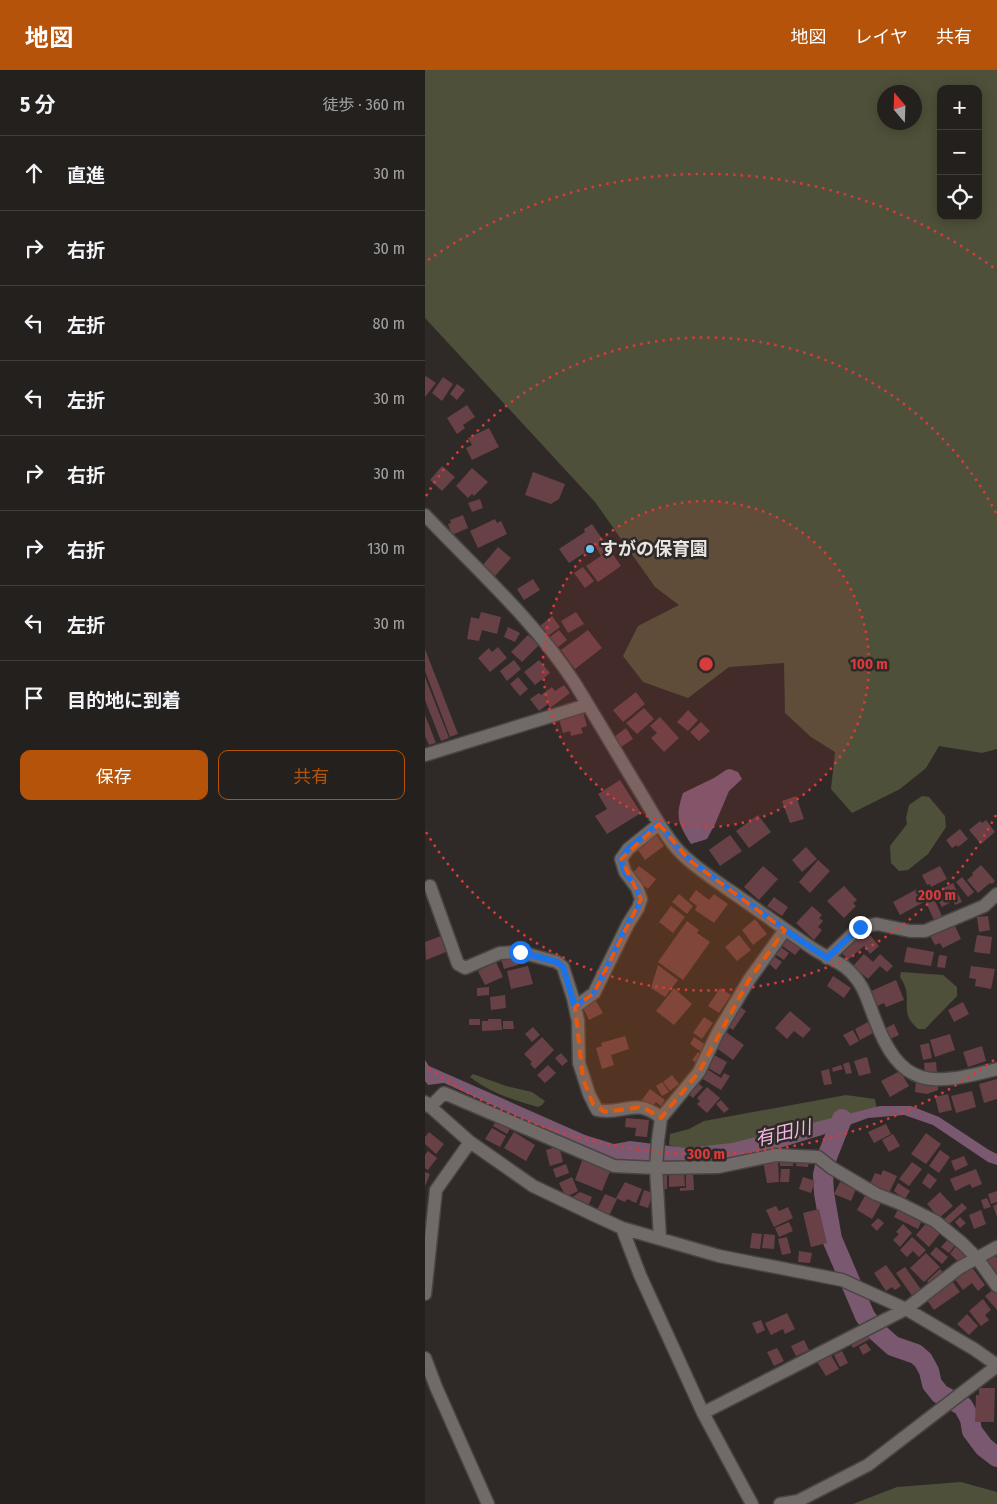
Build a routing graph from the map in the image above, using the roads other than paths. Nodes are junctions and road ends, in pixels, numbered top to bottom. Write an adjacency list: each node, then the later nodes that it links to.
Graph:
1 (425, 515): 2 (street)
2 (587, 705): 3 (street); 4 (street)
3 (425, 755)
4 (659, 824): 7 (street); 9 (street)
5 (430, 886): 9 (street)
6 (997, 894): 8 (street)
7 (785, 930): 8 (street); 12 (street)
8 (827, 958): 10 (street)
9 (575, 1007): 12 (street)
10 (997, 1069)
11 (427, 1104): 13 (street); 14 (street)
12 (661, 1118): 14 (street)
13 (470, 1142): 15 (street); 20 (street)
14 (656, 1168): 16 (street); 18 (street)
15 (622, 1228): 16 (street); 24 (street)
16 (660, 1239): 21 (street)
17 (997, 1247): 18 (street)
18 (977, 1258): 19 (street); 21 (street)
19 (997, 1286)
20 (425, 1294)
21 (906, 1309): 23 (street); 24 (street)
22 (425, 1358): 25 (street)
23 (997, 1366): 27 (street)
24 (703, 1413): 26 (street)
25 (489, 1504)
26 (752, 1504)
27 (781, 1504)

